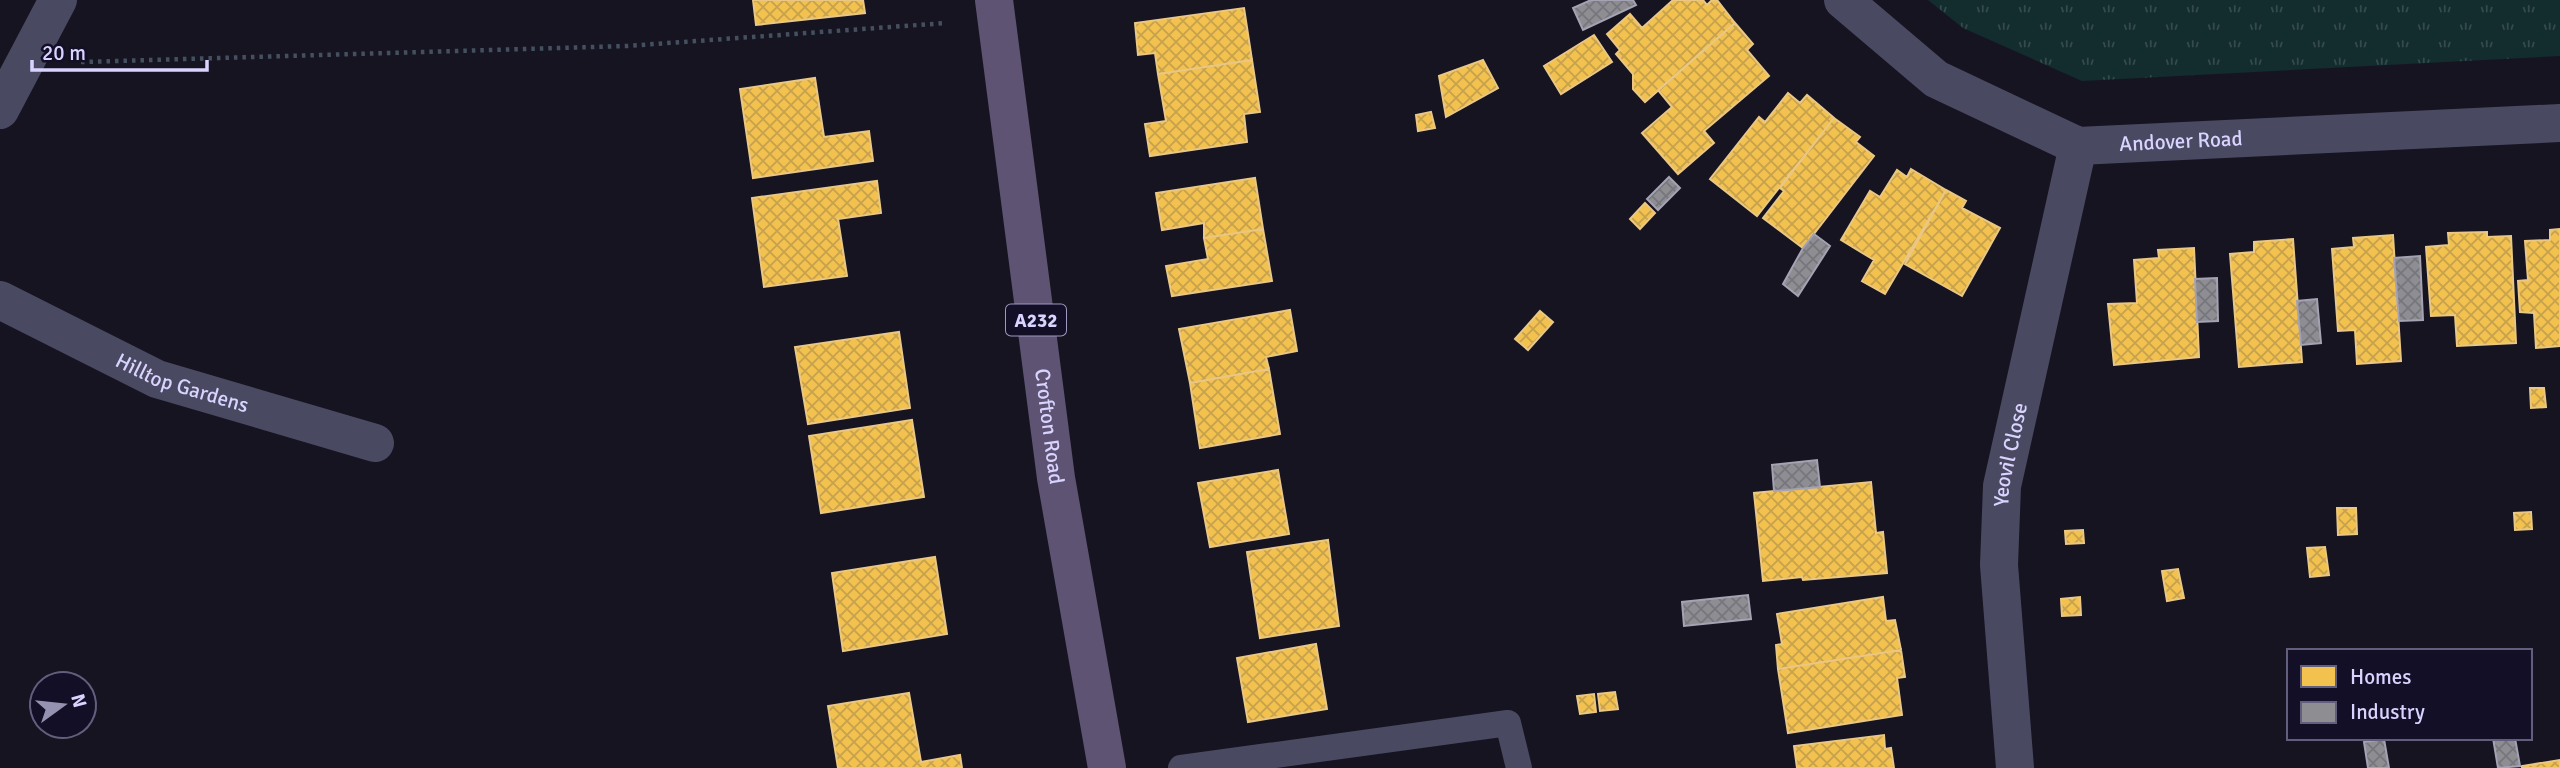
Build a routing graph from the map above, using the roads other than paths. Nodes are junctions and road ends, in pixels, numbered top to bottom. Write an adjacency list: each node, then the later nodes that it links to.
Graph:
1 (58, 0): 4 (street)
2 (1843, 0): 6 (street, Andover Road)
3 (995, 10): 9 (main road, Crofton Road / A232)
4 (0, 110)
5 (2560, 123): 6 (street, Andover Road)
6 (2078, 146): 12 (street, Yeovil Close)
7 (0, 300): 8 (street, Hilltop Gardens)
8 (375, 443)
9 (1107, 768)
10 (1181, 768): 11 (lane)
11 (1519, 768)
12 (2015, 768)

